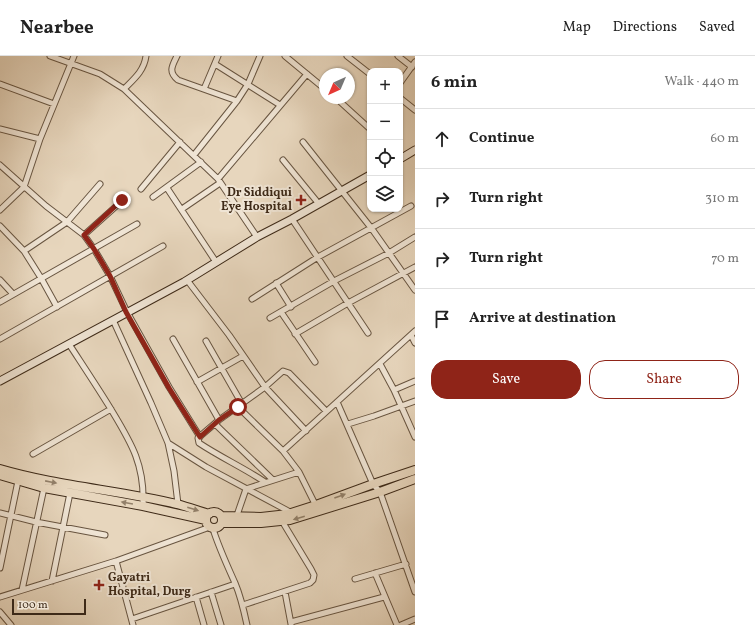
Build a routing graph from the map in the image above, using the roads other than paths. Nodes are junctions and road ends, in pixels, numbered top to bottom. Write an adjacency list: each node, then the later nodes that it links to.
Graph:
1 (50, 56): 10 (street)
2 (74, 56): 10 (street)
3 (146, 56): 20 (street)
4 (177, 56): 19 (street)
5 (218, 56): 11 (street)
6 (260, 56): 17 (street)
7 (286, 56): 14 (street)
8 (347, 56): 13 (street)
9 (398, 56): 12 (street)
10 (72, 64): 20 (street); 23 (street)
11 (214, 64): 17 (street); 19 (street)
12 (413, 65): 15 (street)
13 (367, 72)
14 (307, 74): 18 (street); 25 (street)
15 (403, 80)
16 (0, 84): 23 (street)
17 (248, 84): 22 (street); 25 (street)
18 (319, 84)
19 (204, 88): 22 (street)
20 (123, 89): 30 (street)
21 (403, 100): 26 (street)
22 (237, 101): 33 (street)
23 (54, 104): 29 (street)
24 (343, 104): 27 (street)
25 (280, 105): 39 (street)
26 (415, 110)
27 (367, 126)
28 (0, 129): 29 (street)
29 (40, 139): 41 (street)
30 (180, 142): 33 (street); 43 (street)
31 (303, 142): 44 (street)
32 (415, 150): 34 (street)
33 (194, 155): 36 (street)
34 (403, 156)
35 (283, 160): 47 (street)
36 (201, 162): 39 (street); 42 (street)
37 (0, 165): 41 (street)
38 (368, 176): 44 (street)
39 (219, 181): 49 (street); 57 (street)
40 (100, 184): 52 (street)
41 (24, 187): 50 (street); 52 (street)
42 (167, 188): 45 (street); 49 (street)
43 (141, 189)
44 (343, 191): 47 (street); 55 (street)
45 (153, 197)
46 (122, 200): 56 (street)
47 (319, 204): 51 (street)
48 (411, 206): 55 (street)
49 (182, 209): 64 (street)
50 (0, 210)
51 (292, 219): 57 (street); 63 (street)
52 (67, 222): 56 (street); 61 (street)
53 (137, 224): 60 (street)
54 (0, 226): 61 (street)
55 (372, 229): 62 (street); 63 (street)
56 (84, 235): 60 (street)
57 (257, 237): 64 (street)
58 (415, 237): 62 (street)
59 (163, 246): 67 (street)
60 (94, 249): 67 (street); 68 (street)
61 (24, 251): 68 (street)
62 (389, 253): 66 (street); 71 (street)
63 (318, 257): 71 (street); 72 (street)
64 (216, 262): 70 (street)
65 (415, 267): 66 (street)
66 (403, 274): 73 (street); 77 (street)
67 (110, 276): 78 (street); 80 (street)
68 (41, 278): 74 (street); 78 (street)
69 (0, 280): 74 (street)
70 (188, 280): 80 (street); 92 (street)
71 (334, 281): 77 (street); 79 (street)
72 (276, 283): 75 (street); 79 (street)
73 (414, 289)
74 (13, 294): 76 (street)
75 (252, 299)
76 (0, 302)
77 (348, 303): 84 (street); 86 (street)
78 (57, 307): 87 (street)
79 (290, 307): 81 (street)
80 (126, 312): 83 (street); 110 (street)
81 (281, 312): 82 (street); 86 (street)
82 (270, 318)
83 (113, 320): 91 (street); 112 (street)
84 (368, 333)
85 (413, 333): 90 (street); 94 (street)
86 (295, 334): 93 (street)
87 (0, 339)
88 (173, 339): 98 (street)
89 (206, 341): 95 (street)
90 (415, 343)
91 (69, 344): 96 (street); 105 (street)
92 (243, 356): 95 (street); 99 (street)
93 (315, 362)
94 (380, 364): 100 (street); 102 (street)
95 (221, 368): 98 (street); 103 (street)
96 (0, 381)
97 (415, 381): 100 (street)
98 (197, 382): 107 (street)
99 (265, 387): 103 (street); 106 (street); 109 (street)
100 (394, 390): 104 (street)
101 (415, 401): 104 (street)
102 (337, 402): 106 (street); 108 (street)
103 (240, 406): 107 (street); 113 (street)
104 (402, 406): 108 (street); 111 (street)
105 (111, 409): 114 (street); 128 (street)
106 (326, 411): 109 (street)
107 (217, 422): 110 (street); 120 (street)
108 (348, 424): 123 (street)
109 (306, 430): 113 (street)
110 (200, 437): 122 (street)
111 (415, 437)
112 (168, 443): 125 (street); 129 (street)
113 (283, 451): 117 (street)
114 (33, 454)
115 (0, 469): 128 (main road, one-way to 128)
116 (415, 470): 123 (main road)
117 (299, 472): 120 (street); 130 (street)
118 (0, 475): 121 (main road)
119 (415, 479): 126 (main road)
120 (273, 480): 122 (street)
121 (18, 481): 124 (main road); 133 (street)
122 (265, 482): 125 (street)
123 (373, 484): 126 (street); 130 (main road, one-way to 123)
124 (44, 488): 127 (main road); 136 (street)
125 (246, 489): 132 (street); 135 (street)
126 (380, 492): 130 (main road); 142 (street)
127 (70, 493): 128 (main road, one-way to 127); 139 (street)
128 (143, 502): 129 (main road); 138 (main road)
129 (178, 504): 138 (main road, one-way to 138)
130 (317, 509): 132 (main road); 137 (main road, one-way to 137)
131 (0, 513): 133 (street)
132 (292, 513): 135 (main road)
133 (10, 515): 136 (street); 143 (street)
134 (221, 519): 135 (main road); 138 (main road); 138 (main road)
135 (236, 520): 137 (main road)
136 (36, 522): 139 (street); 148 (street)
137 (282, 522): 150 (street)
138 (210, 523): 141 (street); 147 (street)
139 (63, 526): 140 (street); 146 (street)
140 (105, 535)
141 (116, 561): 146 (street); 157 (street)
142 (406, 564): 144 (street); 151 (street)
143 (0, 568)
144 (375, 573): 145 (street); 154 (street)
145 (355, 579)
146 (52, 581): 148 (street)
147 (235, 584): 149 (street); 155 (street)
148 (22, 590): 152 (street)
149 (211, 592): 153 (street); 163 (street)
150 (286, 592): 155 (street); 159 (street)
151 (415, 592)
152 (0, 597)
153 (196, 597): 157 (street); 162 (street)
154 (384, 597): 159 (street); 165 (street)
155 (243, 605): 164 (street)
156 (0, 612): 160 (street)
157 (132, 619): 161 (street)
158 (415, 619): 166 (street)
159 (291, 624)
160 (11, 625)
161 (133, 625)
162 (204, 625)
163 (222, 625)
164 (247, 625)
165 (397, 625)
166 (401, 625)

